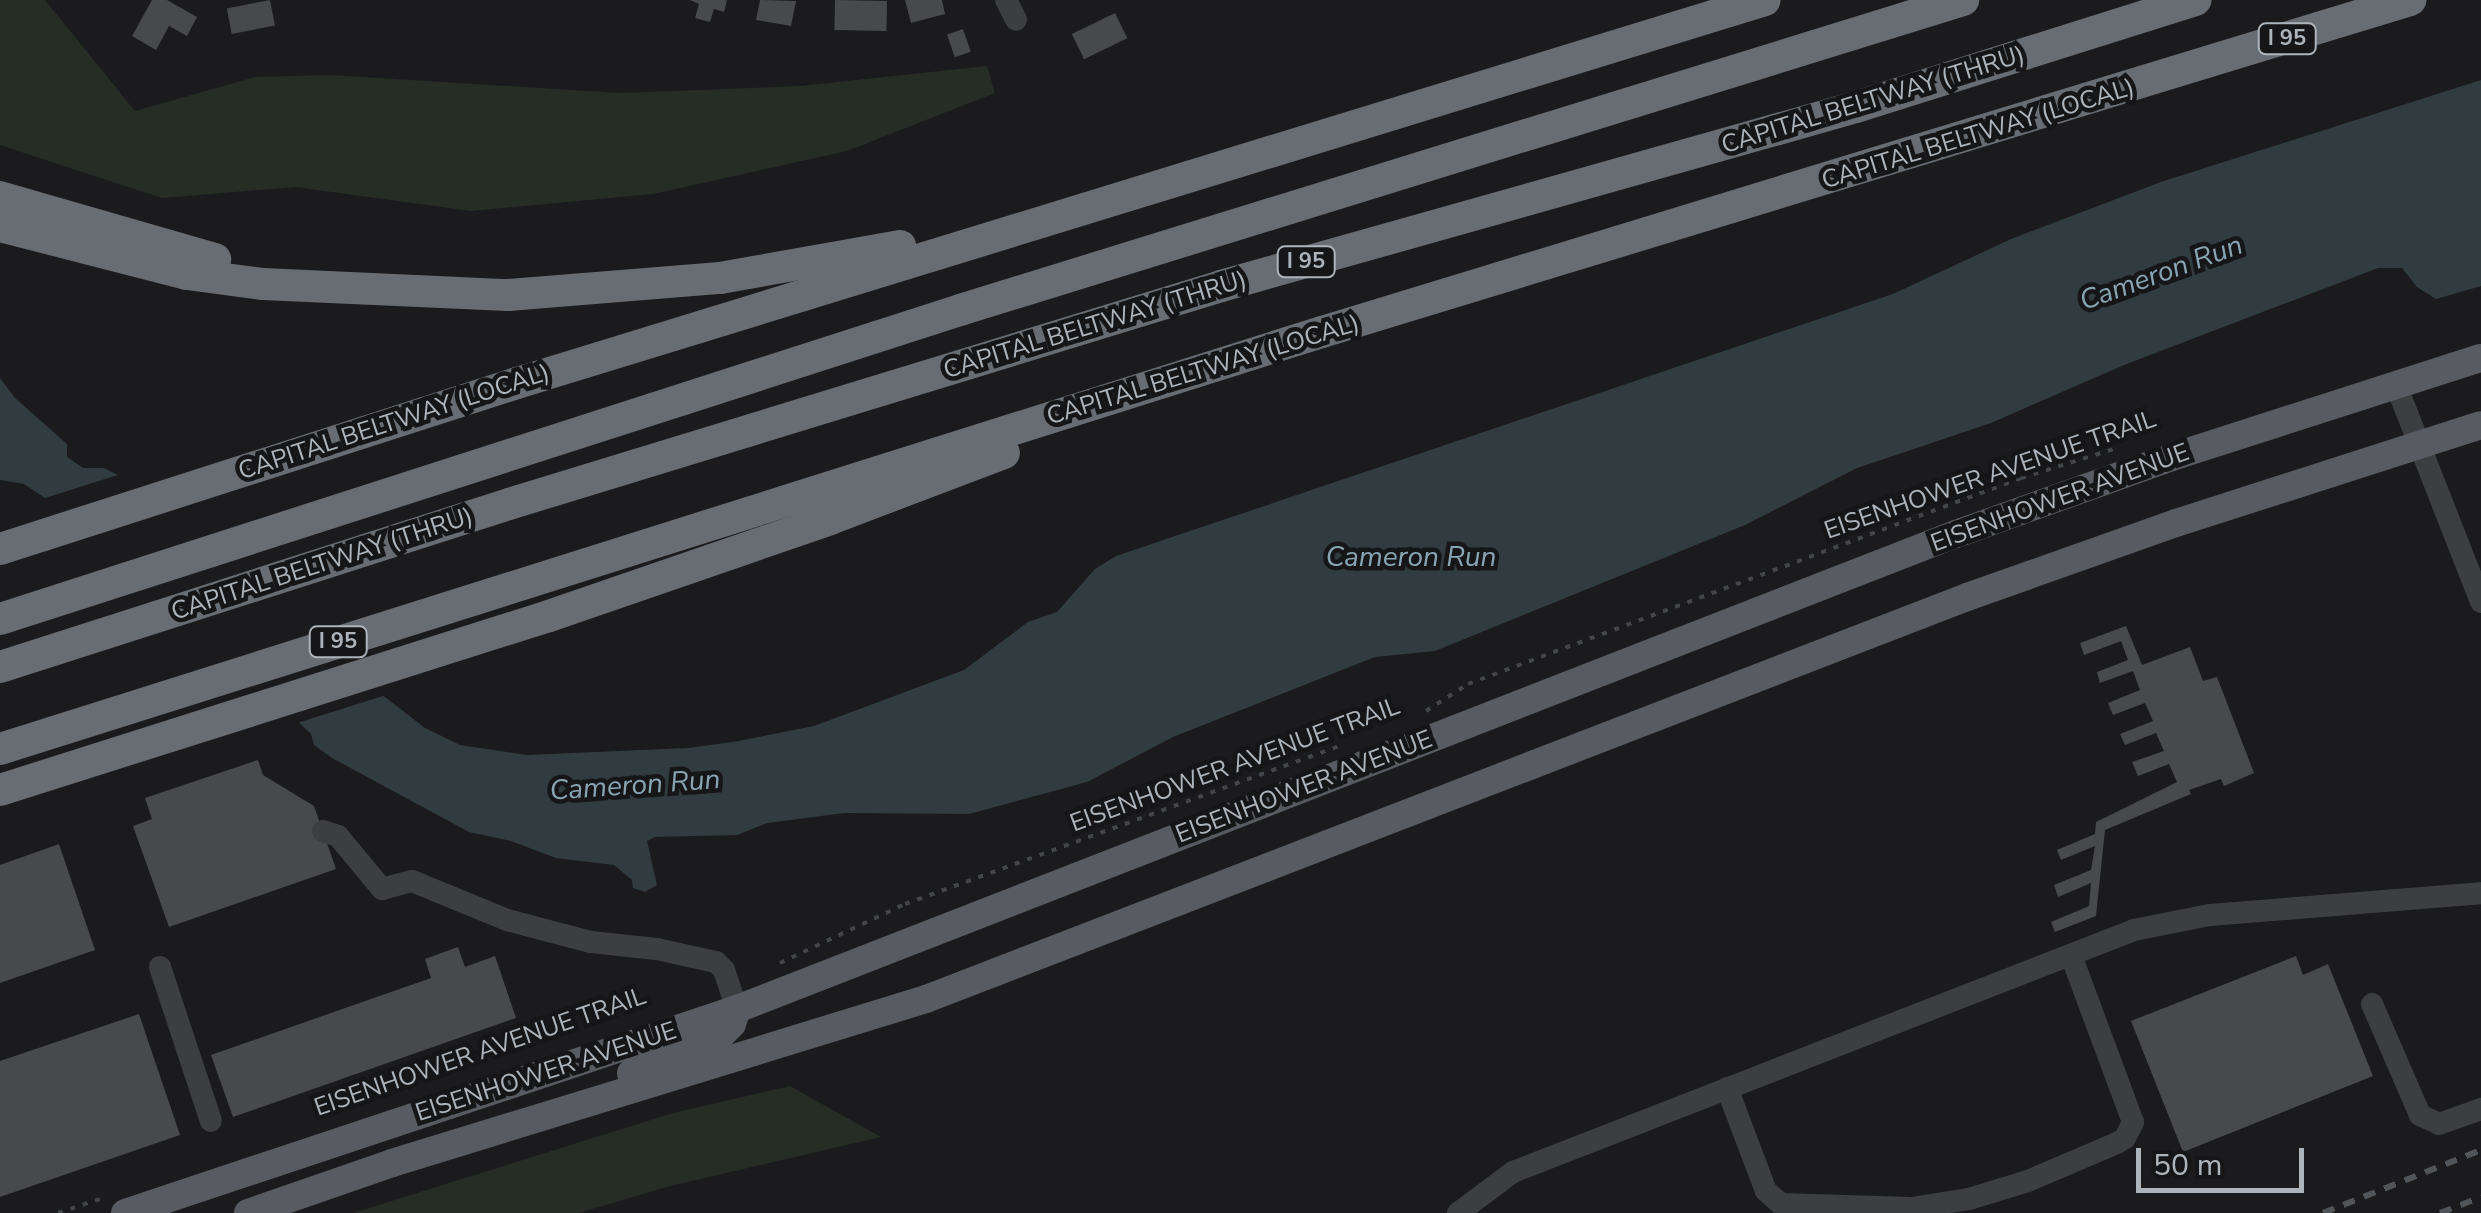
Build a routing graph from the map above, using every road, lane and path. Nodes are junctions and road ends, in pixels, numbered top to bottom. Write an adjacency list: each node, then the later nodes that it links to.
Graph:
1 (1765, 0): 6 (highway, CAPITAL BELTWAY (LOCAL))
2 (1964, 0): 17 (highway, CAPITAL BELTWAY (THRU) / I 95)
3 (2196, 0): 18 (highway, CAPITAL BELTWAY (THRU) / I 95)
4 (2410, 0): 9 (highway, CAPITAL BELTWAY (LOCAL) / I 95)
5 (0, 197): 8 (highway)
6 (1060, 216): 8 (highway); 15 (highway, CAPITAL BELTWAY (LOCAL))
7 (0, 226): 8 (highway)
8 (357, 288)
9 (1322, 332): 21 (highway, CAPITAL BELTWAY (LOCAL) / I 95); 22 (highway)
10 (2481, 358): 11 (main road, EISENHOWER AVENUE)
11 (2396, 385): 14 (street); 29 (main road, EISENHOWER AVENUE)
12 (2481, 425): 14 (main road, EISENHOWER AVENUE)
13 (2131, 444): 19 (path, EISENHOWER AVENUE TRAIL)
14 (2419, 444): 16 (street); 33 (main road, EISENHOWER AVENUE)
15 (0, 549)
16 (2481, 602)
17 (0, 619)
18 (0, 668)
19 (1414, 720)
20 (1354, 741): 26 (path, EISENHOWER AVENUE TRAIL)
21 (0, 749)
22 (0, 790)
23 (323, 831): 29 (street)
24 (2473, 894): 25 (street)
25 (2071, 955): 30 (street); 30 (street)
26 (780, 963)
27 (160, 967): 32 (street)
28 (2372, 1004): 31 (street)
29 (736, 1009): 33 (main road); 34 (main road, EISENHOWER AVENUE)
30 (1727, 1088): 37 (street)
31 (2481, 1109)
32 (212, 1120)
33 (516, 1126): 36 (main road, EISENHOWER AVENUE)
34 (120, 1203): 35 (path)
35 (58, 1213)
36 (248, 1213)
37 (1458, 1213)

